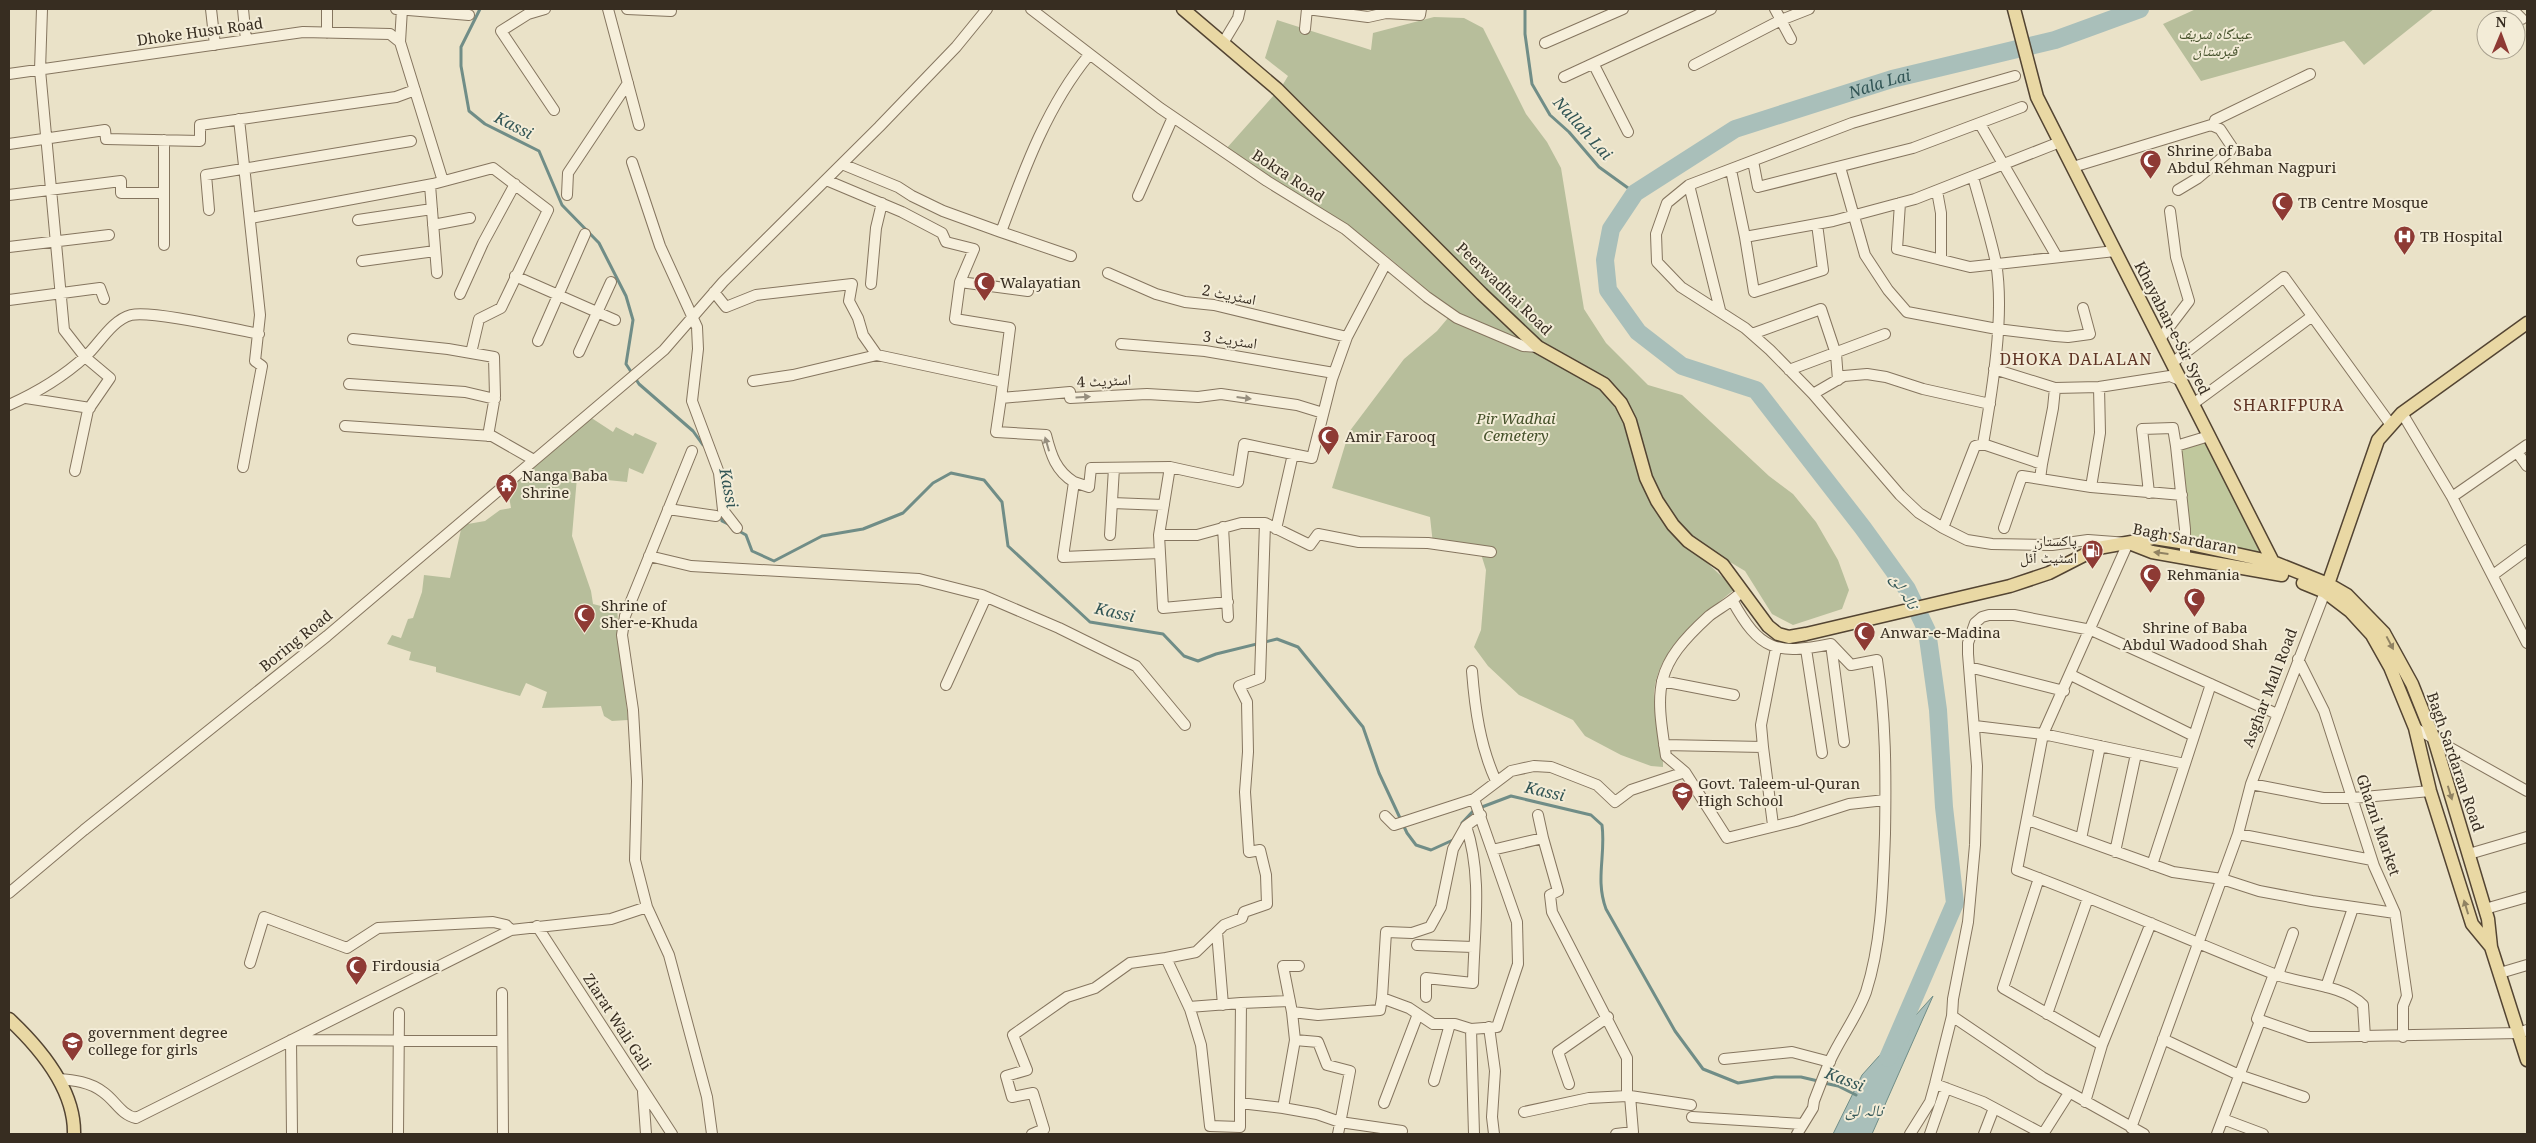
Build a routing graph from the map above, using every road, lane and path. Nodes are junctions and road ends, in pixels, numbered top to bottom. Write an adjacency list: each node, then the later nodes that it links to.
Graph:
1 (42, 9): 37 (street)
2 (211, 9): 32 (street)
3 (243, 9): 29 (street)
4 (327, 9): 27 (street)
5 (396, 9): 6 (street)
6 (402, 9): 24 (street); 31 (street)
7 (545, 9): 45 (street)
8 (608, 9): 42 (street)
9 (627, 9): 22 (street)
10 (988, 9): 59 (street, Boring Road)
11 (1031, 9): 34 (street, Bokra Road)
12 (1183, 9): 30 (main road, Peerwadhai Road)
13 (1196, 9): 30 (main road)
14 (1240, 9): 30 (street)
15 (1307, 9): 23 (street); 26 (street)
16 (1421, 9): 23 (street)
17 (1623, 9): 33 (street)
18 (1711, 9): 35 (street)
19 (1775, 9): 25 (street)
20 (1809, 9): 25 (street)
21 (2014, 9): 55 (main road, Khayaban-e-Sir Syed)
22 (671, 11)
23 (1369, 13)
24 (469, 15)
25 (1781, 20): 28 (street); 36 (street)
26 (1304, 29)
27 (327, 32): 29 (street, Dhoke Husu Road); 31 (street, Dhoke Husu Road)
28 (1791, 39)
29 (246, 40): 32 (street, Dhoke Husu Road)
30 (1221, 41): 133 (main road, Peerwadhai Road)
31 (400, 42): 43 (street)
32 (215, 44): 37 (street, Dhoke Husu Road)
33 (1545, 44)
34 (1089, 55): 46 (street, Bokra Road); 89 (street)
35 (1594, 65): 41 (street); 51 (street)
36 (1694, 65)
37 (40, 70): 38 (street, Dhoke Husu Road); 52 (street)
38 (9, 74)
39 (2310, 74): 50 (street)
40 (2015, 76): 58 (street)
41 (1564, 77)
42 (628, 84): 48 (street); 76 (street)
43 (415, 90): 47 (street); 65 (street)
44 (2022, 107): 49 (street)
45 (554, 110)
46 (1173, 117): 77 (street); 102 (street, Bokra Road)
47 (239, 119): 53 (street); 63 (street)
48 (639, 124)
49 (1980, 124): 60 (street); 61 (street)
50 (2214, 126): 62 (street); 72 (street)
51 (1628, 132)
52 (47, 138): 53 (street); 56 (street); 71 (street)
53 (164, 140): 74 (street)
54 (411, 141): 63 (street)
55 (2060, 142): 60 (street); 62 (main road, Khayaban-e-Sir Syed)
56 (9, 144)
57 (632, 162): 120 (street)
58 (1753, 162): 61 (street); 64 (street)
59 (842, 164): 67 (street, Boring Road); 89 (street)
60 (2004, 165): 66 (street); 99 (street)
61 (1840, 167): 83 (street)
62 (2073, 167): 97 (main road, Khayaban-e-Sir Syed)
63 (245, 168): 81 (street); 84 (street)
64 (1731, 170): 70 (street); 92 (street)
65 (442, 178)
66 (1974, 178): 73 (street); 103 (street)
67 (826, 180): 79 (street); 111 (street, Boring Road)
68 (515, 184): 69 (street); 106 (street); 113 (street)
69 (430, 185): 80 (street); 84 (street)
70 (1689, 185): 118 (street); 118 (street)
71 (51, 190): 74 (street); 75 (street); 93 (street)
72 (2178, 190)
73 (1937, 192): 78 (street); 101 (street)
74 (164, 193): 94 (street)
75 (9, 195)
76 (567, 196)
77 (1138, 196)
78 (1900, 203): 83 (street); 101 (street)
79 (882, 204): 108 (street); 109 (street)
80 (432, 209): 86 (street); 88 (street)
81 (209, 210)
82 (2170, 211): 130 (street)
83 (1853, 216): 87 (street); 124 (street)
84 (251, 218): 125 (street)
85 (470, 218): 88 (street)
86 (358, 220)
87 (1817, 224): 92 (street); 92 (street)
88 (433, 225): 96 (street)
89 (1001, 232): 98 (street)
90 (585, 234): 114 (street)
91 (109, 235): 93 (street)
92 (1745, 237)
93 (56, 241): 95 (street); 112 (street)
94 (164, 245)
95 (9, 247)
96 (435, 251): 100 (street); 104 (street)
97 (2115, 251): 99 (street); 130 (main road, Khayaban-e-Sir Syed)
98 (1071, 256)
99 (2057, 257): 103 (street)
100 (362, 260)
101 (1941, 260): 103 (street)
102 (1386, 264): 128 (street); 133 (street, Bokra Road)
103 (1996, 264): 124 (street)
104 (437, 273)
105 (1108, 273): 128 (street, اسٹریٹ 2)
106 (515, 276): 114 (street); 135 (street)
107 (611, 282): 119 (street)
108 (960, 282): 110 (street); 146 (street)
109 (871, 284)
110 (1028, 290)
111 (714, 292): 120 (street, Boring Road); 137 (street)
112 (60, 294): 115 (street); 116 (street); 138 (street)
113 (460, 294)
114 (558, 296): 119 (street); 131 (street)
115 (104, 299)
116 (9, 300)
117 (2083, 308): 124 (street)
118 (1720, 310): 126 (street)
119 (597, 312): 122 (street); 134 (street)
120 (693, 317): 170 (street, Boring Road); 189 (street)
121 (2311, 317): 139 (street); 155 (street); 160 (street)
122 (615, 320)
123 (2527, 323): 159 (main road, Asghar Mall Road)
124 (1997, 329): 140 (street)
125 (259, 334): 138 (street); 173 (street)
126 (1752, 334): 136 (street); 141 (street)
127 (1884, 334): 136 (street)
128 (1347, 338): 142 (street)
129 (354, 339): 135 (street)
130 (2160, 339): 139 (main road, Khayaban-e-Sir Syed)
131 (538, 341)
132 (1121, 344): 142 (street, اسٹریٹ 3)
133 (1538, 346): 205 (main road, Peerwadhai Road)
134 (579, 352)
135 (471, 353): 153 (street)
136 (1836, 354): 141 (street); 144 (street)
137 (877, 355): 143 (street); 146 (street)
138 (85, 356): 151 (street); 157 (street)
139 (2172, 362): 145 (main road, Khayaban-e-Sir Syed)
140 (1994, 369): 149 (street); 154 (street)
141 (1789, 370): 150 (street)
142 (1334, 373): 158 (street)
143 (753, 380)
144 (1838, 380): 150 (street); 154 (street)
145 (2180, 380): 148 (street); 155 (main road, Khayaban-e-Sir Syed)
146 (1003, 382): 152 (street)
147 (349, 384): 153 (street)
148 (2099, 387): 149 (street); 179 (street)
149 (2054, 388): 171 (street)
150 (1813, 394): 190 (street)
151 (26, 398): 156 (street); 157 (street)
152 (1000, 398): 158 (street, اسٹریٹ 4, one-way to 158); 178 (street, one-way to 152)
153 (495, 399): 162 (street)
154 (1990, 404): 164 (street)
155 (2193, 404): 163 (main road, Khayaban-e-Sir Syed)
156 (9, 405)
157 (90, 408): 176 (street)
158 (1323, 413): 169 (street)
159 (2402, 413): 160 (main road, Asghar Mall Road); 182 (street)
160 (2391, 425): 204 (main road, Asghar Mall Road)
161 (346, 426): 162 (street)
162 (488, 436): 170 (street)
163 (2209, 436): 166 (street); 202 (main road, Khayaban-e-Sir Syed)
164 (1983, 444): 171 (street); 190 (street)
165 (2527, 445): 168 (street)
166 (2176, 446): 180 (street); 181 (street)
167 (692, 450): 185 (street)
168 (2517, 452): 172 (street); 182 (street)
169 (1293, 454): 174 (street); 192 (street)
170 (534, 460): 265 (street, Boring Road)
171 (2042, 464): 177 (street)
172 (2527, 466)
173 (243, 467)
174 (1170, 467): 175 (street); 184 (street)
175 (1114, 468): 178 (street); 183 (street)
176 (75, 471)
177 (2040, 479): 179 (street); 191 (street)
178 (1074, 482): 199 (street)
179 (2091, 488): 180 (street)
180 (2149, 493): 181 (street)
181 (2182, 495): 195 (street)
182 (2452, 497): 203 (street)
183 (1112, 504): 184 (street); 193 (street)
184 (1164, 505): 194 (street)
185 (668, 509): 186 (street); 200 (street)
186 (716, 516)
187 (1265, 523): 188 (street); 192 (street); 275 (street)
188 (1223, 526): 194 (street); 208 (street)
189 (737, 528)
190 (1943, 528): 196 (street)
191 (2004, 528)
192 (1276, 529): 198 (street)
193 (1110, 535)
194 (1160, 535): 199 (street)
195 (2186, 542): 196 (main road, Bagh Sardaran Road); 201 (street); 202 (main road, Bagh Sardaran Road)
196 (2128, 543): 201 (main road, Bagh Sardaran, one-way to 196); 209 (main road, Bagh Sardaran); 211 (street)
197 (2527, 550): 203 (street)
198 (1491, 552)
199 (1160, 554): 208 (street)
200 (649, 556): 206 (street); 268 (street)
201 (2185, 556): 202 (main road, Bagh Sardaran)
202 (2276, 567): 204 (main road, Bagh Sardaran Road)
203 (2493, 576): 212 (street)
204 (2327, 588): 216 (street, Asghar Mall Road); 228 (main road, Bagh Sardaran Road); 231 (main road, Bagh Sardaran Road, one-way to 231)
205 (1743, 590): 207 (street); 209 (main road, Peerwadhai Road)
206 (986, 597): 222 (street); 226 (street)
207 (1732, 600): 214 (street); 220 (street)
208 (1228, 602): 210 (street)
209 (1760, 615)
210 (1228, 617)
211 (2090, 630): 217 (street); 219 (street); 221 (street)
212 (2527, 643)
213 (1831, 644): 215 (street); 232 (street); 246 (street)
214 (1776, 648): 215 (street); 235 (street)
215 (1806, 649): 236 (street)
216 (2298, 659): 225 (street, Asghar Mall Road); 244 (street, Ghazni Market)
217 (1969, 667): 223 (street); 227 (street)
218 (1472, 671): 240 (street)
219 (2071, 675): 223 (street); 230 (street)
220 (1662, 681): 224 (street); 233 (street)
221 (2211, 684): 225 (street); 230 (street)
222 (946, 686)
223 (2064, 690): 229 (street)
224 (1734, 695)
225 (2277, 714): 241 (street, Asghar Mall Road)
226 (1185, 724)
227 (1975, 726): 229 (street); 299 (street)
228 (2415, 728): 231 (street); 243 (main road, Bagh Sardaran Road)
229 (2043, 734): 234 (street); 250 (street)
230 (2194, 736): 238 (street)
231 (2434, 739): 242 (street); 259 (main road, Bagh Sardaran Road, one-way to 259)
232 (1844, 742)
233 (1664, 745): 235 (street); 239 (street)
234 (2100, 746): 237 (street); 256 (street)
235 (1763, 747): 251 (street)
236 (1822, 753)
237 (2136, 754): 238 (street); 258 (street)
238 (2185, 764): 262 (street)
239 (1685, 772): 240 (street); 251 (street)
240 (1496, 781): 245 (street)
241 (2251, 784): 244 (street); 253 (street, Asghar Mall Road)
242 (2527, 790)
243 (2430, 792): 244 (street); 261 (main road, Bagh Sardaran Road)
244 (2353, 798): 260 (street, Ghazni Market)
245 (1474, 799): 247 (street); 249 (street)
246 (1885, 800): 251 (street); 317 (street)
247 (1481, 815): 252 (street); 257 (street)
248 (1538, 815): 255 (street)
249 (1385, 816)
250 (2028, 820): 256 (street); 263 (street)
251 (1773, 825)
252 (1466, 826): 279 (street); 290 (street)
253 (2238, 834): 260 (street); 264 (street, Asghar Mall Road)
254 (2527, 836): 259 (street)
255 (1543, 838): 257 (street); 300 (street)
256 (2081, 839): 258 (street)
257 (1492, 850): 304 (street)
258 (2115, 852): 262 (street)
259 (2469, 854): 261 (main road); 270 (main road, Bagh Sardaran Road)
260 (2372, 860): 271 (street, Ghazni Market)
261 (2452, 860): 280 (main road, Bagh Sardaran Road, one-way to 261)
262 (2152, 865): 264 (street)
263 (2039, 878): 267 (street); 298 (street)
264 (2222, 879): 269 (street); 277 (street, Asghar Mall Road)
265 (9, 893)
266 (2527, 897): 270 (street)
267 (2088, 898): 272 (street); 298 (street)
268 (647, 907): 273 (street); 346 (street)
269 (2353, 908): 271 (street); 287 (street)
270 (2485, 909): 280 (main road, Bagh Sardaran Road)
271 (2395, 913): 308 (street, Ghazni Market)
272 (2151, 923): 277 (street); 314 (street)
273 (537, 926): 274 (street); 324 (street, Ziarat Wali Gali)
274 (511, 930): 282 (street); 310 (street)
275 (1217, 932): 281 (street); 293 (street)
276 (2293, 933): 286 (street)
277 (2198, 942): 286 (street); 309 (street, Asghar Mall Road)
278 (1417, 946): 279 (street)
279 (1473, 947): 289 (street)
280 (2491, 947): 285 (main road, Bagh Sardaran Road)
281 (1166, 958): 294 (street); 347 (street)
282 (250, 964)
283 (2527, 965): 285 (street)
284 (1299, 966): 291 (street)
285 (2500, 973): 306 (main road, Bagh Sardaran Road)
286 (2276, 974): 287 (street); 302 (street)
287 (2326, 987): 307 (street)
288 (502, 993): 313 (street)
289 (1426, 997)
290 (1382, 998): 295 (street); 297 (street)
291 (1290, 1001): 292 (street); 295 (street)
292 (1241, 1004): 293 (street); 329 (street)
293 (1223, 1005): 294 (street)
294 (1189, 1007): 329 (street)
295 (1292, 1012): 312 (street)
296 (399, 1013): 311 (street)
297 (1418, 1014): 303 (street); 330 (street)
298 (2047, 1014): 314 (street)
299 (1952, 1016): 322 (street); 325 (street)
300 (1608, 1017): 321 (street); 326 (street)
301 (9, 1019): 319 (main road)
302 (2260, 1021): 307 (street); 318 (street)
303 (1450, 1024): 305 (street); 320 (street)
304 (1489, 1027): 305 (street); 351 (street)
305 (1470, 1028): 350 (street)
306 (2523, 1032): 308 (street); 316 (main road, Bagh Sardaran Road)
307 (2365, 1037): 308 (street)
308 (2403, 1037)
309 (2163, 1039): 318 (street); 339 (street, Asghar Mall Road)
310 (291, 1040): 311 (street); 319 (street); 341 (street)
311 (399, 1040): 313 (street); 342 (street)
312 (1295, 1040): 332 (street); 337 (street)
313 (502, 1041): 343 (street)
314 (2102, 1045): 328 (street)
315 (1724, 1059): 317 (street)
316 (2527, 1060)
317 (1830, 1062): 338 (street)
318 (2239, 1075): 327 (street); 336 (street)
319 (58, 1079): 340 (main road)
320 (1434, 1082)
321 (1569, 1084)
322 (1935, 1084): 323 (street); 354 (street)
323 (1946, 1088): 333 (street); 355 (street)
324 (643, 1091): 344 (street); 345 (street, Ziarat Wali Gali)
325 (2068, 1093): 328 (street); 357 (street)
326 (1629, 1096): 331 (street); 334 (street); 352 (street)
327 (2304, 1096)
328 (2086, 1102): 339 (street)
329 (1240, 1103): 332 (street)
330 (1384, 1103)
331 (1691, 1105)
332 (1283, 1108): 337 (street)
333 (1994, 1108): 356 (street); 357 (street)
334 (1524, 1112)
335 (1692, 1117): 338 (street)
336 (2223, 1119): 359 (street); 360 (street)
337 (1340, 1122): 348 (street); 349 (street)
338 (1803, 1124): 353 (street)
339 (2131, 1128): 358 (street)
340 (74, 1134)
341 (292, 1134)
342 (398, 1134)
343 (503, 1134)
344 (646, 1134)
345 (672, 1134)
346 (712, 1134)
347 (1032, 1134)
348 (1338, 1134)
349 (1401, 1134)
350 (1474, 1134)
351 (1494, 1134)
352 (1616, 1134)
353 (1797, 1134)
354 (1910, 1134)
355 (1930, 1134)
356 (1984, 1134)
357 (2043, 1134)
358 (2144, 1134)
359 (2217, 1134)
360 (2263, 1134)

